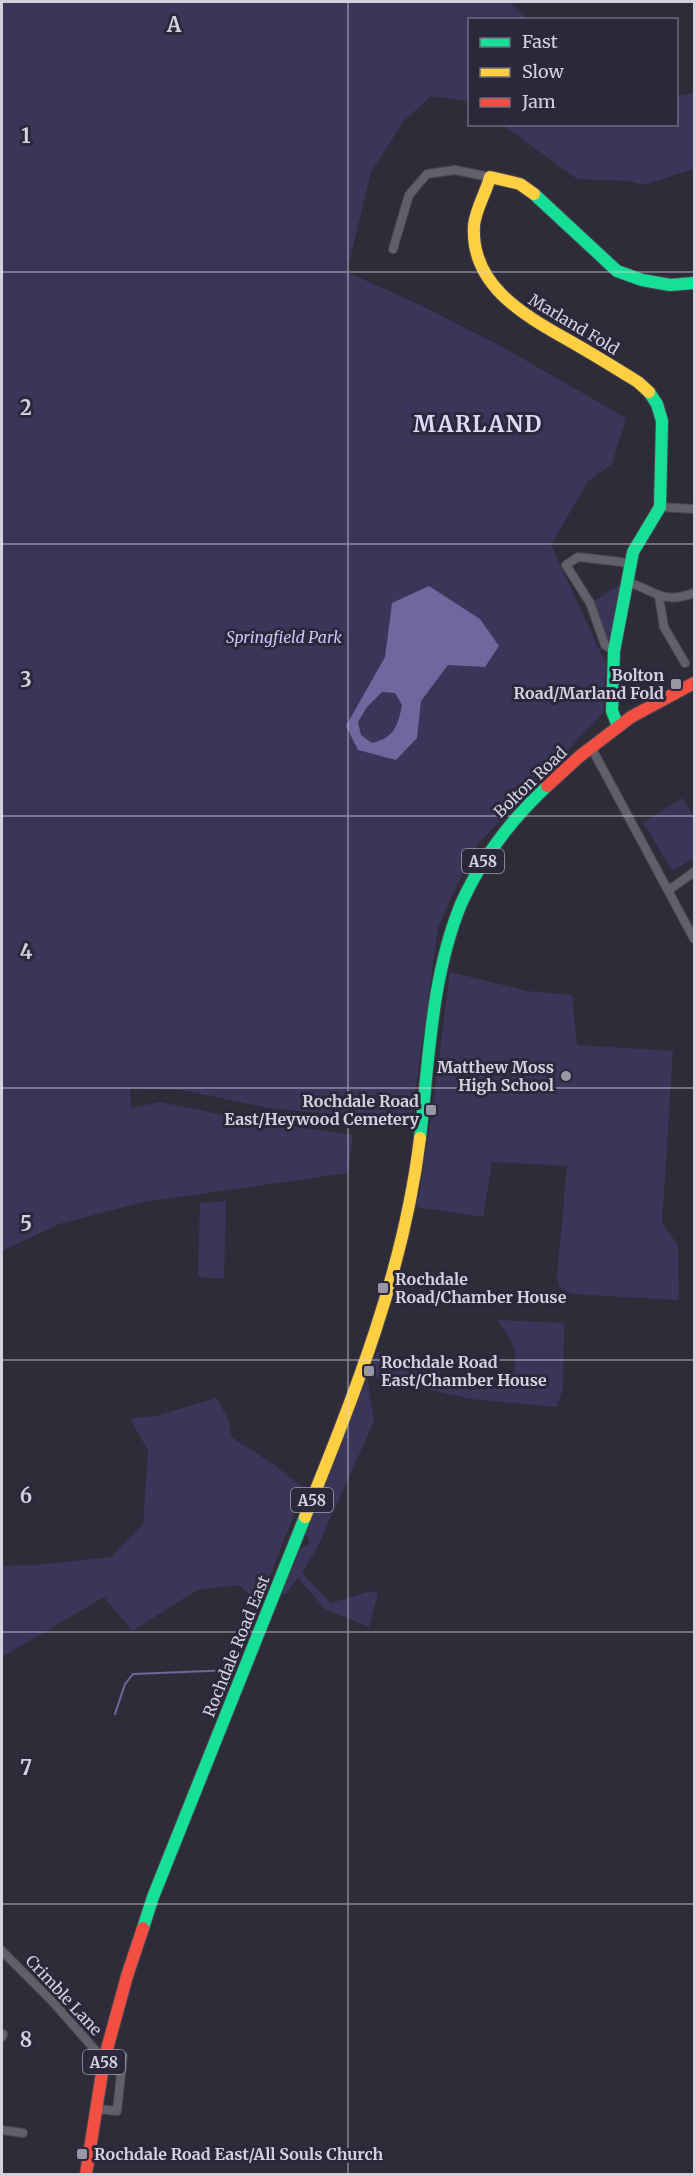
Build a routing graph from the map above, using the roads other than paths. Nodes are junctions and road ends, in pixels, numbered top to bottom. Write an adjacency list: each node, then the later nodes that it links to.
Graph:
1 (490, 177): 2 (street); 3 (main road); 4 (main road, Marland Fold)
2 (393, 249)
3 (694, 283)
4 (660, 507): 5 (street); 6 (main road, Marland Fold)
5 (694, 509)
6 (629, 566): 7 (main road, Marland Fold); 10 (street)
7 (627, 582): 9 (street); 10 (main road, Marland Fold)
8 (694, 593): 9 (street)
9 (659, 597): 11 (street)
10 (614, 651): 13 (main road, Marland Fold)
11 (686, 663)
12 (694, 683): 13 (main road, Bolton Road / A58)
13 (618, 726): 14 (main road, Bolton Road / A58)
14 (591, 747): 16 (street); 18 (main road, Bolton Road / A58)
15 (694, 872): 16 (street)
16 (669, 890): 17 (street)
17 (694, 939)
18 (420, 1131): 21 (main road, Rochdale Road East / A58)
19 (2, 1951): 21 (street, Crimble Lane)
20 (123, 2056): 22 (street)
21 (104, 2060): 22 (main road, Rochdale Road East / A58)
22 (97, 2109): 25 (main road, Rochdale Road East / A58)
23 (2, 2130): 24 (street)
24 (23, 2133)
25 (86, 2175)

